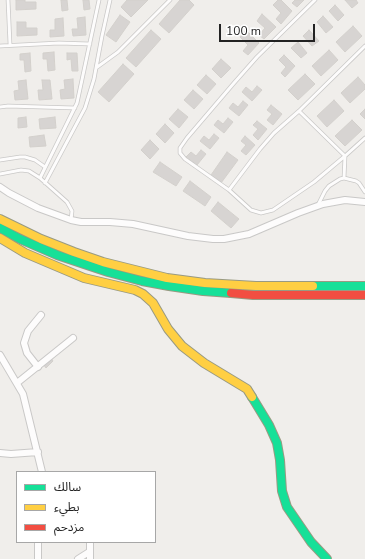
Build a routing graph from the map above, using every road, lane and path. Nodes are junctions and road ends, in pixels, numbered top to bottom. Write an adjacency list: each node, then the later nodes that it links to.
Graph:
1 (8, 0): 6 (lane)
2 (99, 0): 7 (lane)
3 (110, 0): 10 (lane)
4 (170, 0): 10 (lane)
5 (315, 0): 23 (lane)
6 (10, 44): 7 (lane); 8 (lane)
7 (90, 44): 12 (lane)
8 (0, 46)
9 (365, 46): 13 (lane)
10 (96, 68): 21 (lane)
11 (0, 107): 12 (lane)
12 (75, 108): 17 (lane)
13 (299, 111): 15 (lane); 23 (lane)
14 (365, 138): 15 (lane)
15 (345, 156): 20 (lane); 23 (lane)
16 (0, 160): 17 (lane)
17 (45, 167): 19 (lane)
18 (0, 174): 19 (lane)
19 (40, 178): 21 (lane)
20 (344, 178): 24 (lane); 26 (lane)
21 (45, 183): 28 (lane)
22 (0, 187): 28 (street)
23 (229, 190)
24 (365, 192)
25 (365, 202): 26 (street)
26 (317, 205): 28 (street)
27 (0, 219): 31 (main road)
28 (71, 220)
29 (0, 228): 32 (main road)
30 (0, 238): 46 (main road)
31 (365, 286)
32 (365, 295)
33 (41, 315): 36 (street)
34 (73, 338): 36 (street)
35 (0, 355): 37 (street)
36 (38, 367): 37 (street)
37 (17, 383): 38 (street)
38 (38, 452): 39 (street); 40 (street)
39 (0, 454)
40 (42, 471)
41 (38, 543): 44 (street)
42 (90, 543): 43 (street)
43 (90, 556): 45 (street)
44 (38, 559)
45 (78, 559)
46 (327, 559)

